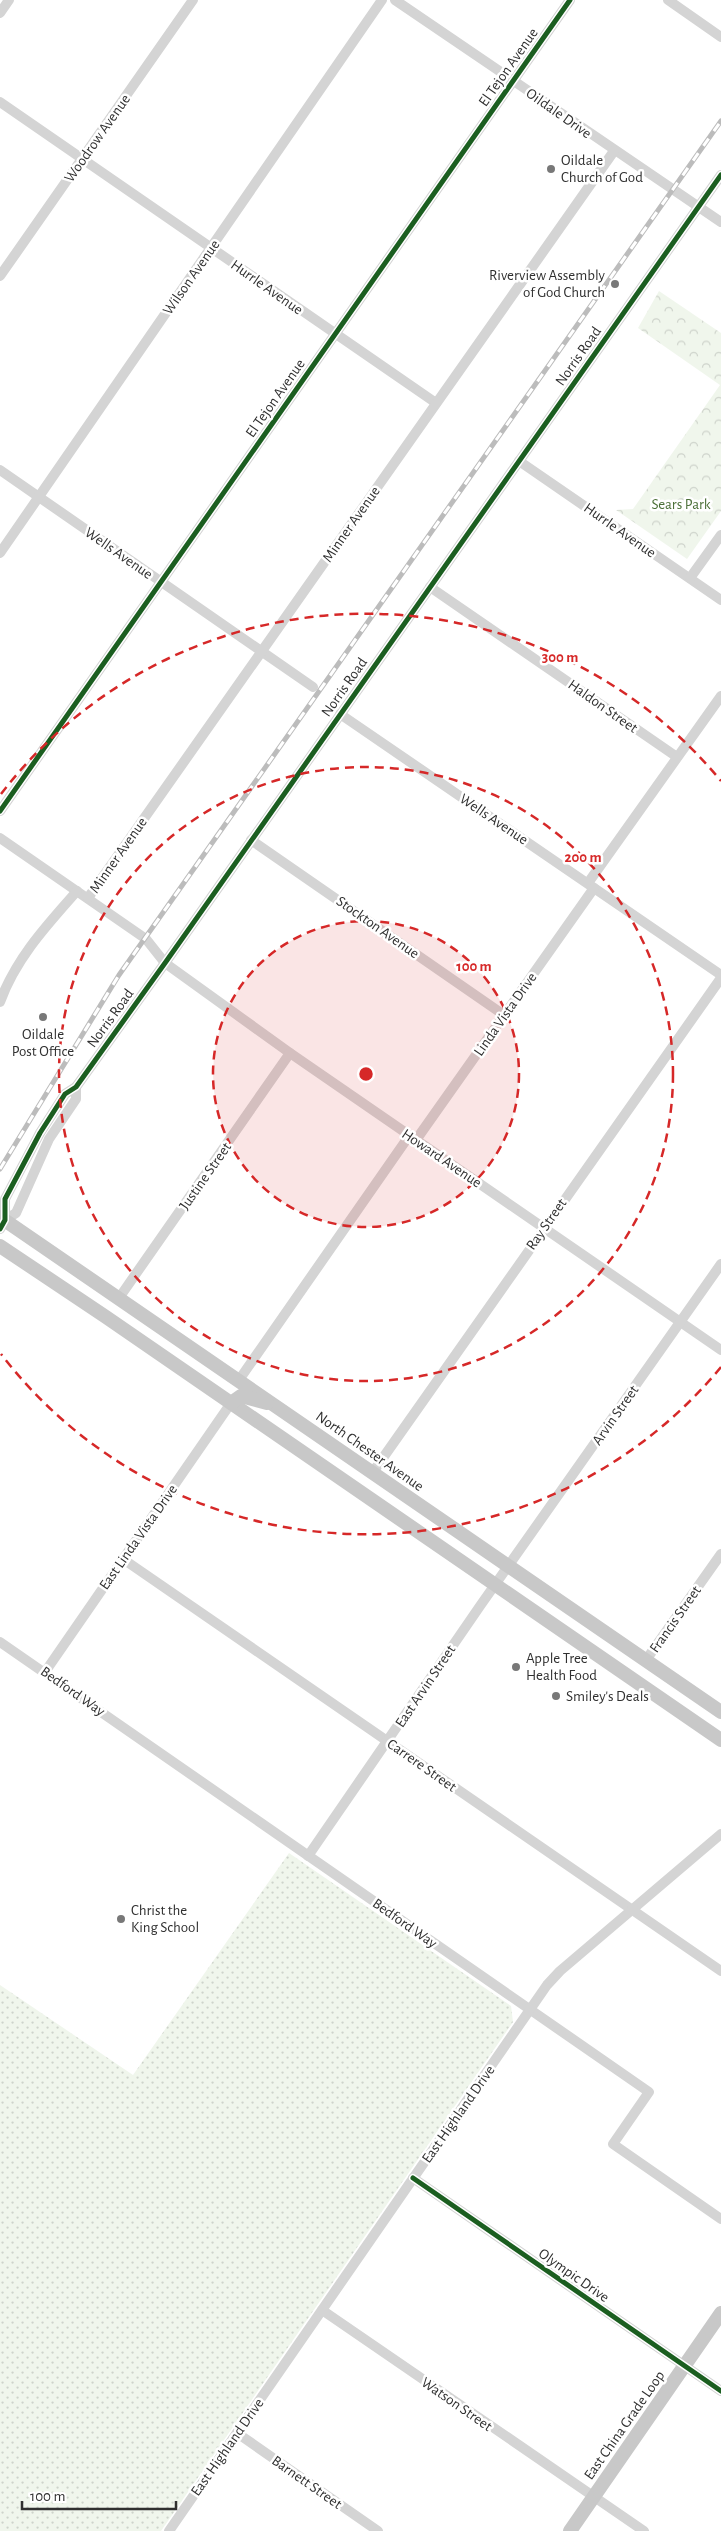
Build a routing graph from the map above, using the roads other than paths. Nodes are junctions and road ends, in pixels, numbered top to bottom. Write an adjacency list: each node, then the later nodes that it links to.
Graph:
1 (9, 0): 7 (street)
2 (193, 0): 12 (street, Woodrow Avenue)
3 (382, 0): 16 (street, Wilson Avenue)
4 (395, 0): 9 (street, Oildale Drive)
5 (570, 0): 9 (street, El Tejon Avenue)
6 (668, 0): 8 (street)
7 (0, 13)
8 (721, 37)
9 (513, 81): 11 (street, Oildale Drive); 18 (street, El Tejon Avenue)
10 (0, 102): 12 (street, Hurrle Avenue)
11 (614, 151): 14 (street, Oildale Drive); 19 (street, Minner Avenue)
12 (82, 159): 16 (street, Hurrle Avenue); 17 (street, Woodrow Avenue)
13 (721, 175): 14 (street, Norris Road)
14 (699, 206): 15 (street, Oildale Drive); 20 (street, Norris Road)
15 (721, 222)
16 (211, 248): 18 (street, Hurrle Avenue); 22 (street, Wilson Avenue)
17 (0, 276)
18 (336, 334): 19 (street, Hurrle Avenue); 26 (street, El Tejon Avenue)
19 (436, 403): 29 (street, Minner Avenue)
20 (519, 461): 25 (street, Hurrle Avenue); 27 (street, Norris Road)
21 (0, 470): 22 (street, Wells Avenue)
22 (39, 497): 24 (street, Wilson Avenue); 26 (street, Wells Avenue)
23 (721, 535): 25 (street)
24 (0, 553)
25 (690, 578): 28 (street, Hurrle Avenue)
26 (161, 582): 29 (street, Wells Avenue); 34 (street, El Tejon Avenue)
27 (430, 587): 32 (street, Norris Road); 33 (street, Haldon Street)
28 (721, 600)
29 (261, 651): 30 (street, Wells Avenue); 39 (street, Minner Avenue)
30 (313, 687)
31 (721, 696): 33 (street, Linda Vista Drive)
32 (340, 714): 36 (street, Norris Road); 37 (street, Wells Avenue)
33 (677, 758): 37 (street, Linda Vista Drive)
34 (0, 811)
35 (0, 838): 38 (street, Howard Avenue)
36 (251, 840): 40 (street, Norris Road); 43 (street, Stockton Avenue)
37 (591, 886): 41 (street, Wells Avenue); 43 (street, Linda Vista Drive)
38 (77, 891): 39 (street, Howard Avenue); 42 (street, Minner Avenue)
39 (88, 898): 40 (street, Howard Avenue)
40 (165, 964): 44 (street, Howard Avenue); 45 (street, Norris Road)
41 (721, 977): 48 (street, Ray Street)
42 (0, 1002)
43 (504, 1015): 46 (street, Linda Vista Drive)
44 (290, 1053): 46 (street, Howard Avenue); 51 (street, Justine Street)
45 (76, 1087): 47 (street, Norris Road); 47 (street, Norris Road)
46 (412, 1138): 48 (street, Howard Avenue); 54 (street, Linda Vista Drive)
47 (2, 1222): 51 (main road, North Chester Avenue)
48 (543, 1228): 52 (street, Howard Avenue); 57 (street, Ray Street)
49 (0, 1246): 55 (main road)
50 (721, 1264): 52 (street, Arvin Street)
51 (119, 1298): 54 (main road, North Chester Avenue)
52 (680, 1322): 53 (street, Howard Avenue); 60 (street, Arvin Street)
53 (721, 1350)
54 (239, 1380): 56 (main road, North Chester Avenue)
55 (231, 1403): 56 (main road); 59 (street, East Linda Vista Drive); 61 (main road)
56 (277, 1406): 57 (main road, North Chester Avenue)
57 (373, 1472): 60 (main road, North Chester Avenue)
58 (721, 1554): 63 (street, Francis Street)
59 (123, 1559): 64 (street, East Linda Vista Drive); 67 (street, Carrere Street)
60 (509, 1566): 61 (street, East Arvin Street); 63 (main road, North Chester Avenue)
61 (496, 1585): 66 (main road); 67 (street, East Arvin Street)
62 (0, 1642): 64 (street, Bedford Way)
63 (646, 1660): 65 (main road, North Chester Avenue)
64 (45, 1672): 69 (street, Bedford Way)
65 (721, 1712)
66 (721, 1740)
67 (387, 1741): 69 (street, East Arvin Street); 70 (street, Carrere Street)
68 (721, 1834): 70 (street, East Highland Drive)
69 (308, 1856): 72 (street, Bedford Way)
70 (632, 1910): 71 (street, Carrere Street); 72 (street, East Highland Drive)
71 (721, 1971)
72 (530, 2010): 73 (street, East Highland Drive); 74 (street, Bedford Way)
73 (413, 2178): 75 (street, East Highland Drive); 77 (street, Olympic Drive)
74 (721, 2219)
75 (322, 2310): 79 (street, East Highland Drive); 80 (street, Watson Street)
76 (721, 2313): 77 (main road, East China Grade Loop)
77 (684, 2366): 78 (street, Olympic Drive); 80 (main road, East China Grade Loop)
78 (721, 2392)
79 (237, 2434): 81 (street, East Highland Drive); 82 (street, Barnett Street)
80 (594, 2496): 83 (main road, East China Grade Loop); 84 (street, Watson Street)
81 (169, 2531)
82 (378, 2531)
83 (570, 2531)
84 (644, 2531)

